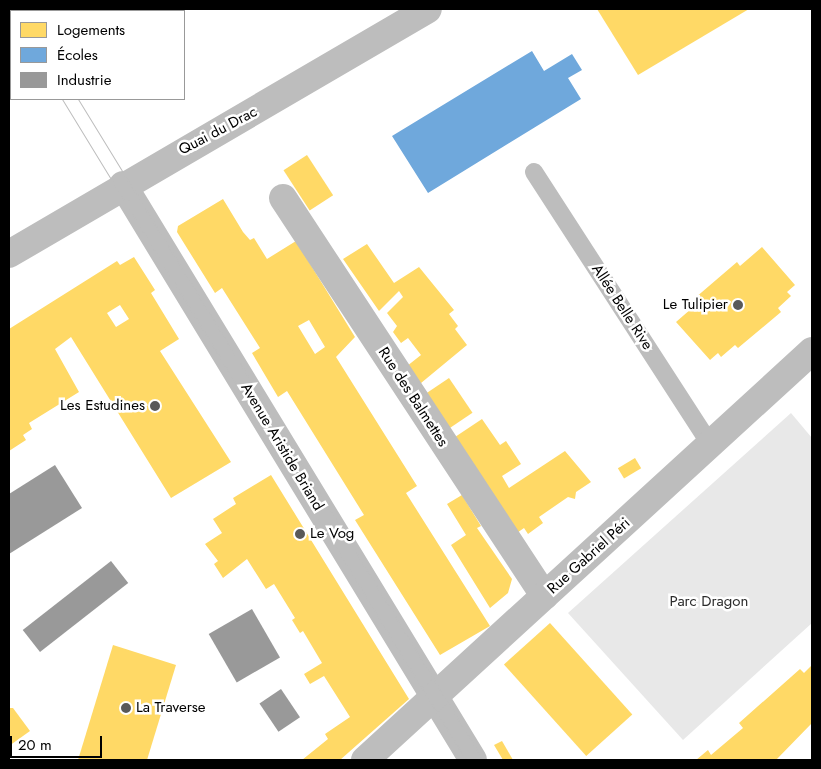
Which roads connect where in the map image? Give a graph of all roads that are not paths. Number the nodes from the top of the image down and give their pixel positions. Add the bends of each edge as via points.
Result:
1 (428, 9) edge
2 (534, 172) dead end
3 (123, 185) junction
4 (283, 198) dead end
5 (9, 254) edge
6 (812, 351) edge
7 (709, 443) junction
8 (544, 596) junction
9 (434, 698) junction
10 (365, 760) edge
11 (473, 760) edge

1 - 3 street, Quai du Drac via 274,101
2 - 7 lane, Allée Belle Rive
3 - 5 street, Quai du Drac
3 - 9 street, Avenue Aristide Briand
4 - 8 street, Rue des Balmettes
6 - 7 street, Rue Gabriel Péri
7 - 8 street, Rue Gabriel Péri
8 - 9 street, Rue Gabriel Péri
9 - 10 street, Rue Gabriel Péri
9 - 11 street, Avenue Aristide Briand

